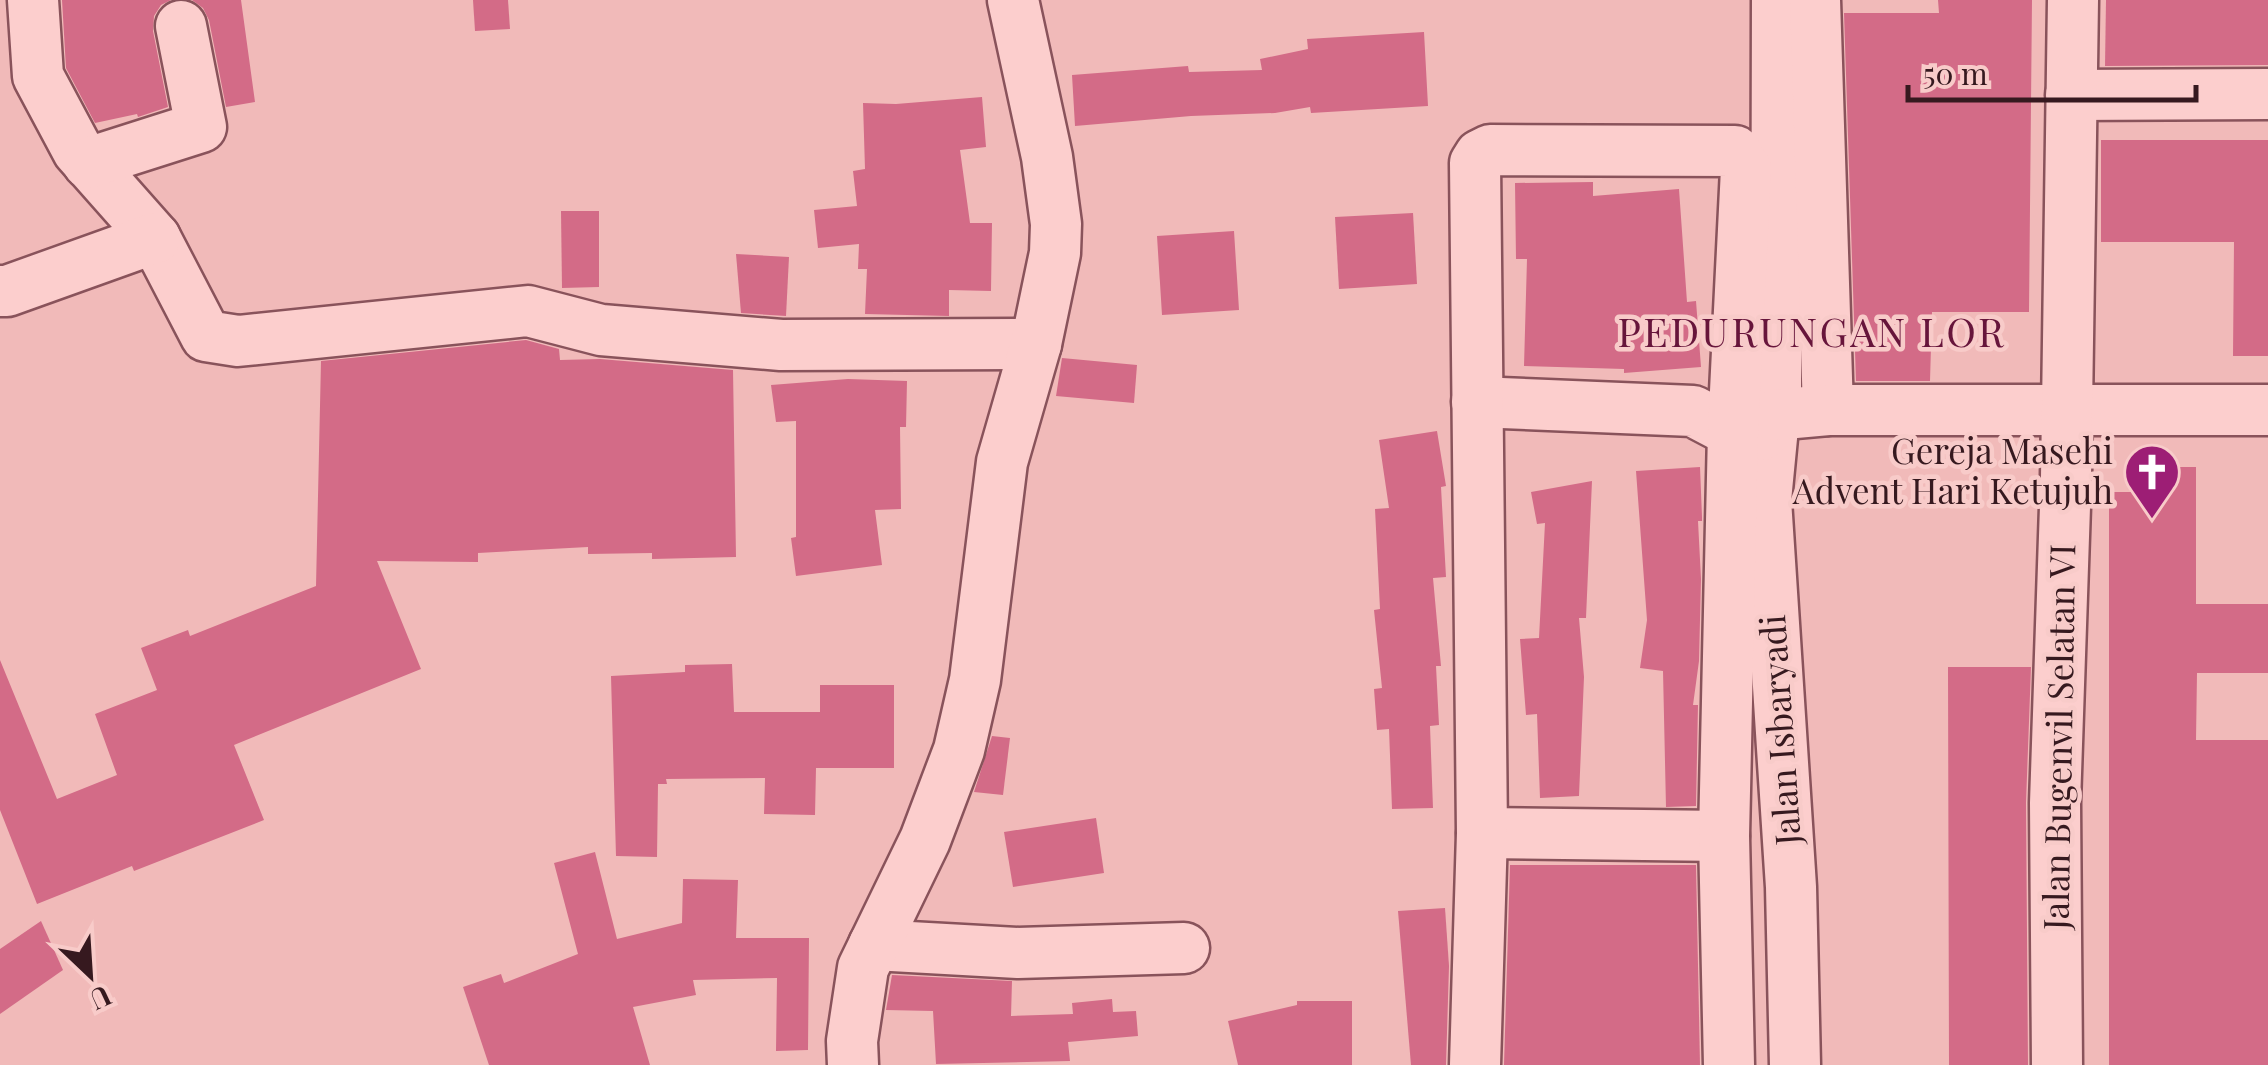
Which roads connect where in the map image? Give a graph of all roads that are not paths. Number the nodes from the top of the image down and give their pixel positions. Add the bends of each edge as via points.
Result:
1 (33, 0) edge
2 (1013, 0) edge
3 (1777, 0) edge
4 (1815, 0) edge
5 (2073, 0) edge
6 (181, 26) dead end
7 (2268, 94) edge
8 (2071, 95) junction
9 (88, 163) junction
10 (155, 238) junction
11 (0, 291) edge
12 (1036, 344) junction
13 (1477, 402) junction
14 (1828, 410) junction
15 (2066, 410) junction
16 (2268, 410) edge
17 (1747, 414) junction
18 (1482, 834) junction
19 (1724, 836) junction
20 (874, 944) junction
21 (1184, 948) dead end
22 (853, 1065) edge
23 (1475, 1065) edge
24 (1729, 1065) edge
25 (1795, 1065) edge
26 (2057, 1065) edge

1 - 9 street via 38,76
2 - 12 street via 1056,224
3 - 17 street
4 - 14 street
5 - 8 street, Jalan Bugenvil Selatan VI
6 - 9 street via 201,128
7 - 8 street
8 - 15 street, Jalan Bugenvil Selatan VI
9 - 10 street
10 - 11 street
10 - 12 street via 206,336 238,342 528,311 601,330 781,345
12 - 20 street via 1002,462 975,680 959,750
13 - 17 street
13 - 17 street via 1480,155 1738,152 1746,169
13 - 18 street
14 - 15 street
14 - 17 street
15 - 16 street
15 - 26 street, Jalan Bugenvil Selatan VI via 2055,803
17 - 19 street
17 - 25 street, Jalan Isbaryadi via 1766,500 1791,887
18 - 19 street
18 - 23 street
19 - 24 street
20 - 21 street via 1018,954
20 - 22 street via 855,1012

